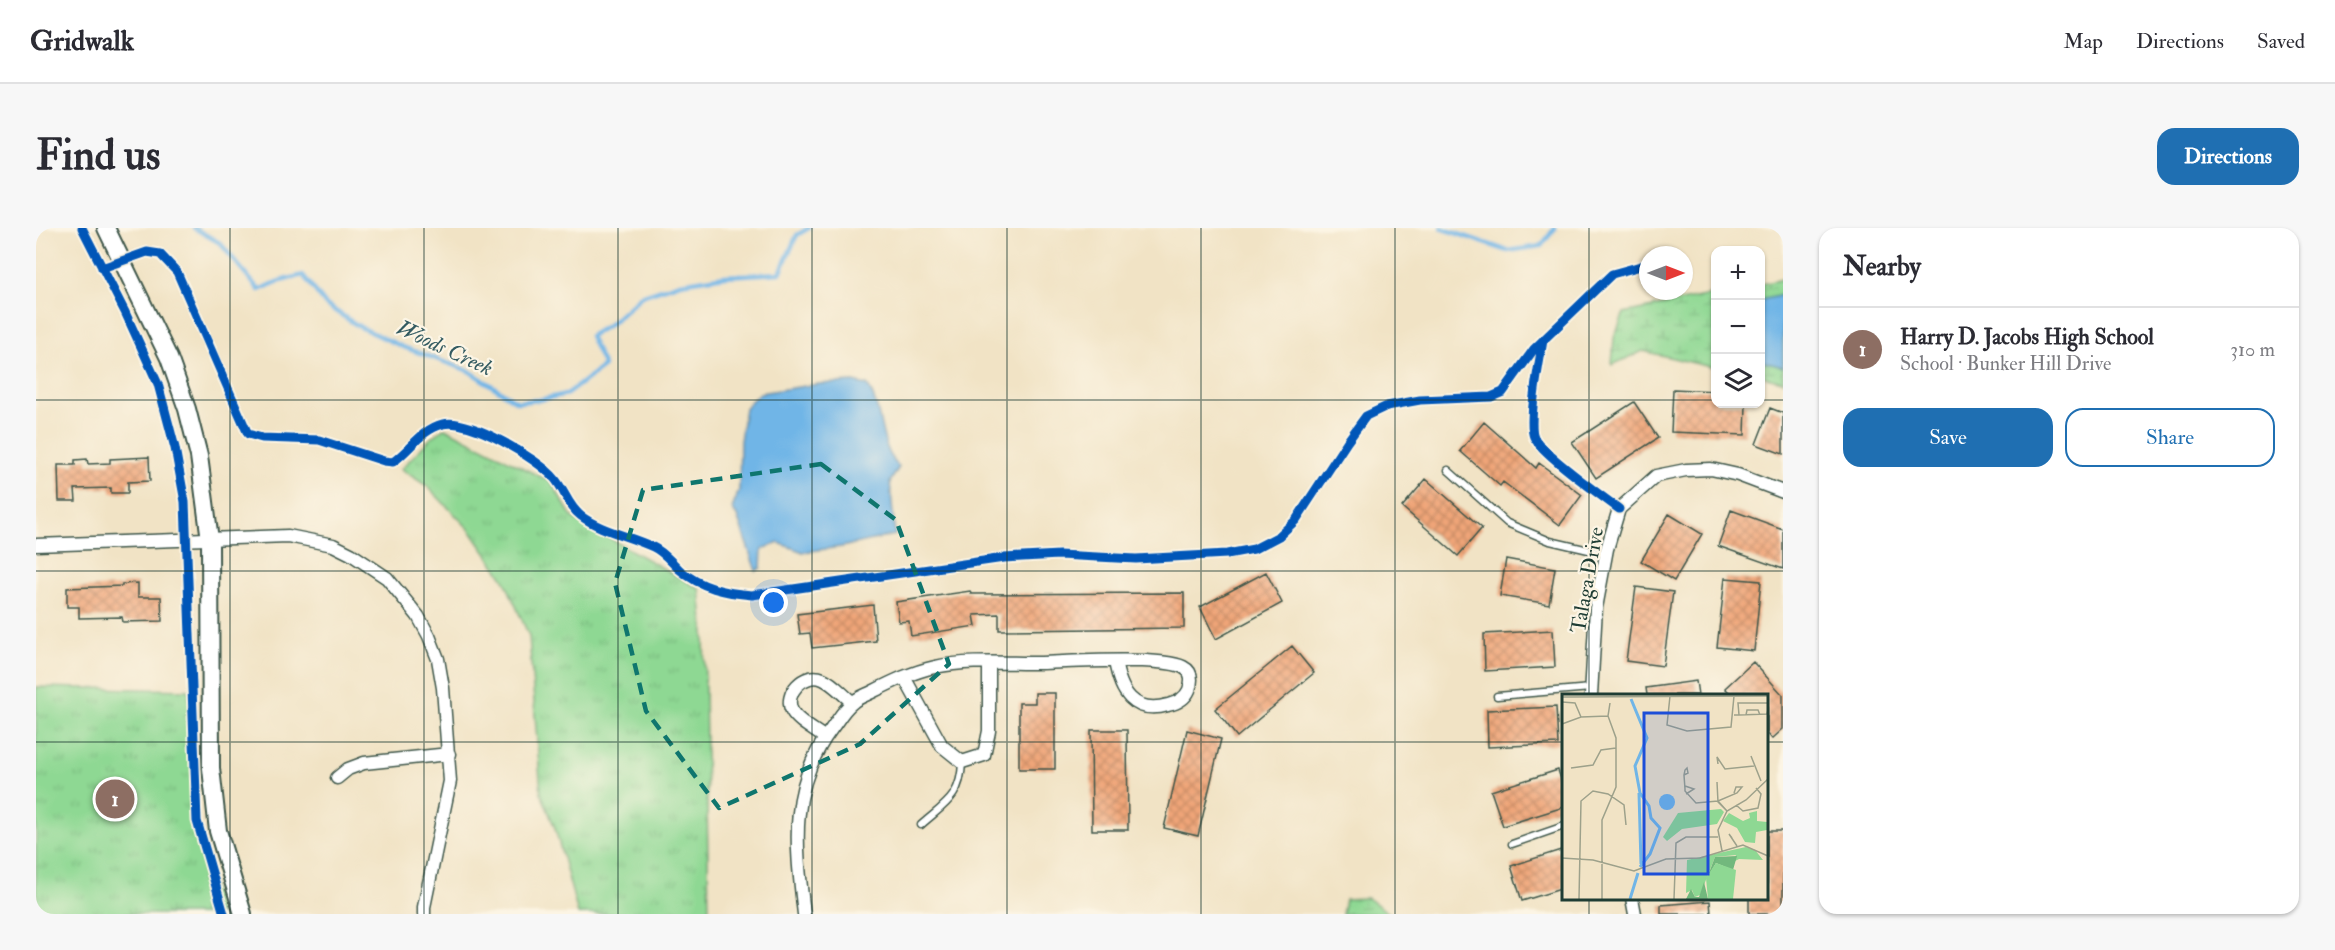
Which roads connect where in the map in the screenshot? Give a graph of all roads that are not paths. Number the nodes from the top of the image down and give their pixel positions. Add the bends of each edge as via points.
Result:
1 (106, 228) edge
2 (1448, 470) dead end
3 (1783, 492) edge
4 (210, 540) junction
5 (36, 545) edge
6 (1606, 554) junction
7 (1115, 661) junction
8 (989, 664) junction
9 (904, 677) junction
10 (1591, 691) edge
11 (1497, 696) dead end
12 (852, 702) junction
13 (825, 738) junction
14 (449, 754) junction
15 (962, 762) junction
16 (337, 778) dead end
17 (921, 825) dead end
18 (1562, 827) edge
19 (1512, 844) dead end
20 (1632, 899) edge
21 (243, 914) edge
22 (424, 914) edge
23 (804, 914) edge
24 (1635, 914) edge

1 - 4 street via 169,358 187,408 199,456
2 - 6 lane via 1507,523 1550,542
3 - 6 street, Talaga Drive via 1711,469 1656,476 1619,509
4 - 5 street
4 - 14 street via 288,536 316,541 351,554 387,578 418,616 438,659
4 - 21 street via 211,768 218,831
6 - 10 street, Talaga Drive via 1596,608
7 - 7 street via 1176,664 1188,670 1189,689 1183,699 1171,705 1151,708 1137,704 1122,687
7 - 8 street
8 - 9 street via 935,667
8 - 15 street via 989,731 984,756
9 - 12 street
9 - 15 street via 942,746
10 - 11 lane
12 - 13 street
12 - 13 street via 823,679 802,680 795,687 791,709
13 - 23 street via 803,783 796,821
14 - 16 street via 364,763
14 - 22 street via 447,804
15 - 17 lane via 962,778 954,795
18 - 19 lane
20 - 24 street

